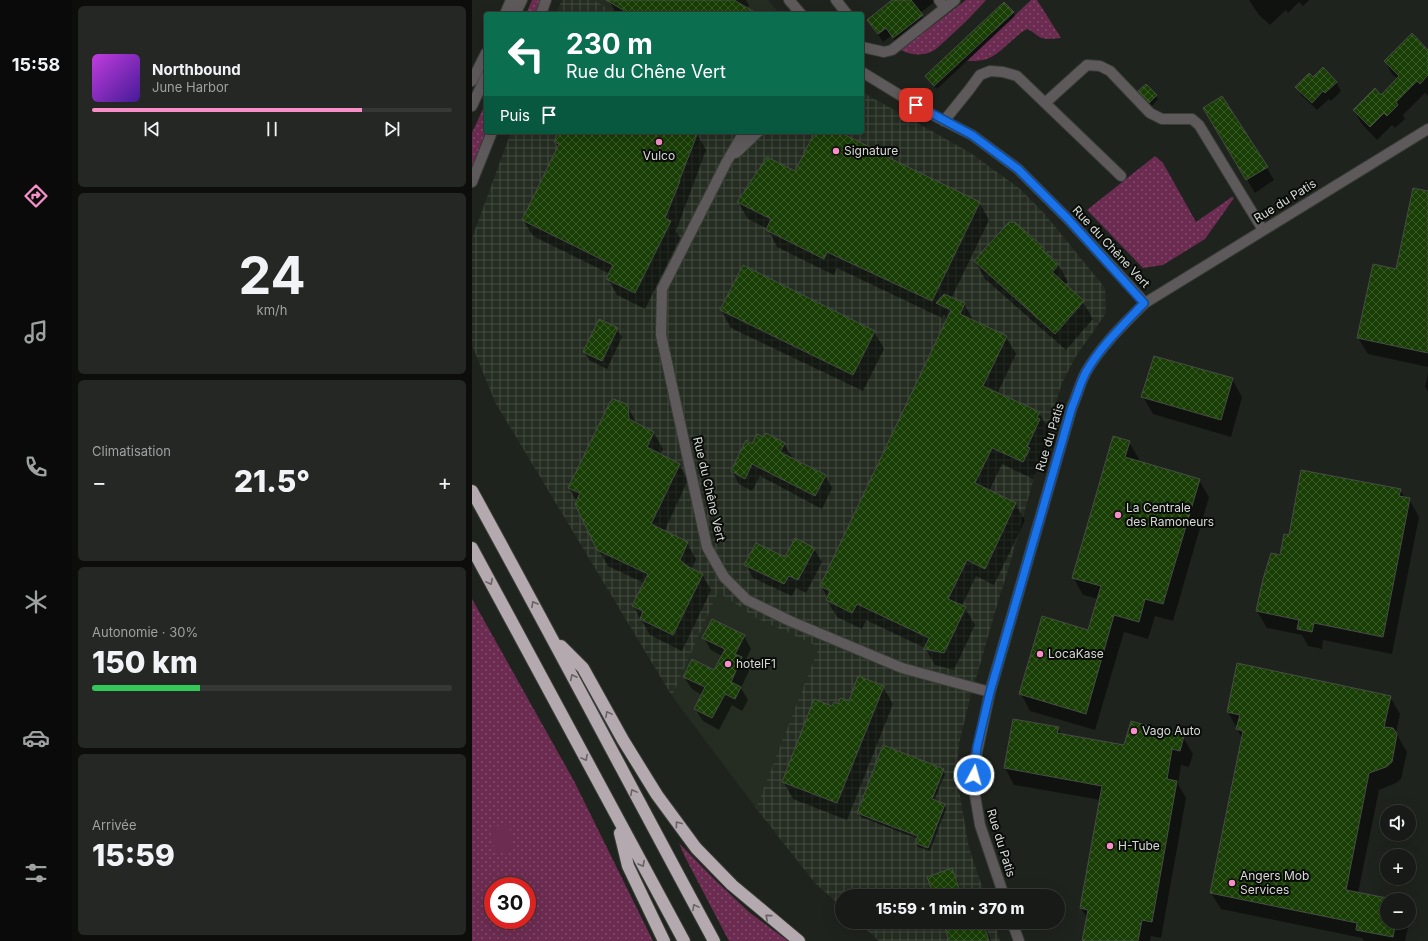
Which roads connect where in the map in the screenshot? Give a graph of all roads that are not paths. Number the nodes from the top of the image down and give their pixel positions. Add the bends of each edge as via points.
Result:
1 (512, 0) edge
2 (522, 0) edge
3 (546, 0) edge
4 (789, 0) edge
5 (836, 0) edge
6 (956, 0) edge
7 (942, 4) edge
8 (506, 12) edge
9 (516, 12) edge
10 (542, 12) edge
11 (798, 12) edge
12 (845, 12) edge
13 (864, 47) edge
14 (484, 57) edge
15 (864, 73) edge
16 (473, 79) edge
17 (484, 80) edge
18 (1045, 103) junction
19 (472, 106) edge
20 (944, 121) junction
21 (1428, 129) edge
22 (491, 134) edge
23 (743, 134) edge
24 (756, 134) edge
25 (726, 163) junction
26 (1122, 176) dead end
27 (472, 182) edge
28 (1263, 230) junction
29 (1144, 303) junction
30 (472, 491) edge
31 (472, 548) edge
32 (553, 638) junction
33 (990, 692) junction
34 (617, 818) junction
35 (1002, 889) edge
36 (1015, 929) edge
37 (664, 941) edge
38 (684, 941) edge
39 (714, 941) edge
40 (799, 941) edge
41 (1019, 941) edge

1 - 8 street
2 - 9 street
3 - 10 street
4 - 11 street
5 - 12 street
6 - 7 street
7 - 13 street via 892,50 884,52
14 - 16 street
15 - 20 street, Rue du Chêne Vert
17 - 19 street
18 - 20 street via 1017,76 990,71 980,75
18 - 26 street
18 - 28 street via 1087,65 1100,66 1110,71 1150,113 1162,119 1192,119 1199,125
20 - 29 street, Rue du Chêne Vert via 972,135 1018,169 1068,219
21 - 28 street, Rue du Patis
22 - 27 street
23 - 25 street, Rue du Chêne Vert
24 - 25 street
25 - 33 street, Rue du Chêne Vert via 662,289 661,336 707,547 724,577 747,600 902,668
28 - 29 street, Rue du Patis
29 - 33 street, Rue du Patis via 1101,350 1083,380 1070,414
32 -> 30 highway
31 -> 34 highway
39 -> 32 highway
40 -> 32 highway via 732,885 696,848 657,796 622,740 583,668
33 - 35 street, Rue du Patis via 976,754 974,789 980,825
34 - 37 highway via 628,866
34 -> 38 highway
36 - 41 street

